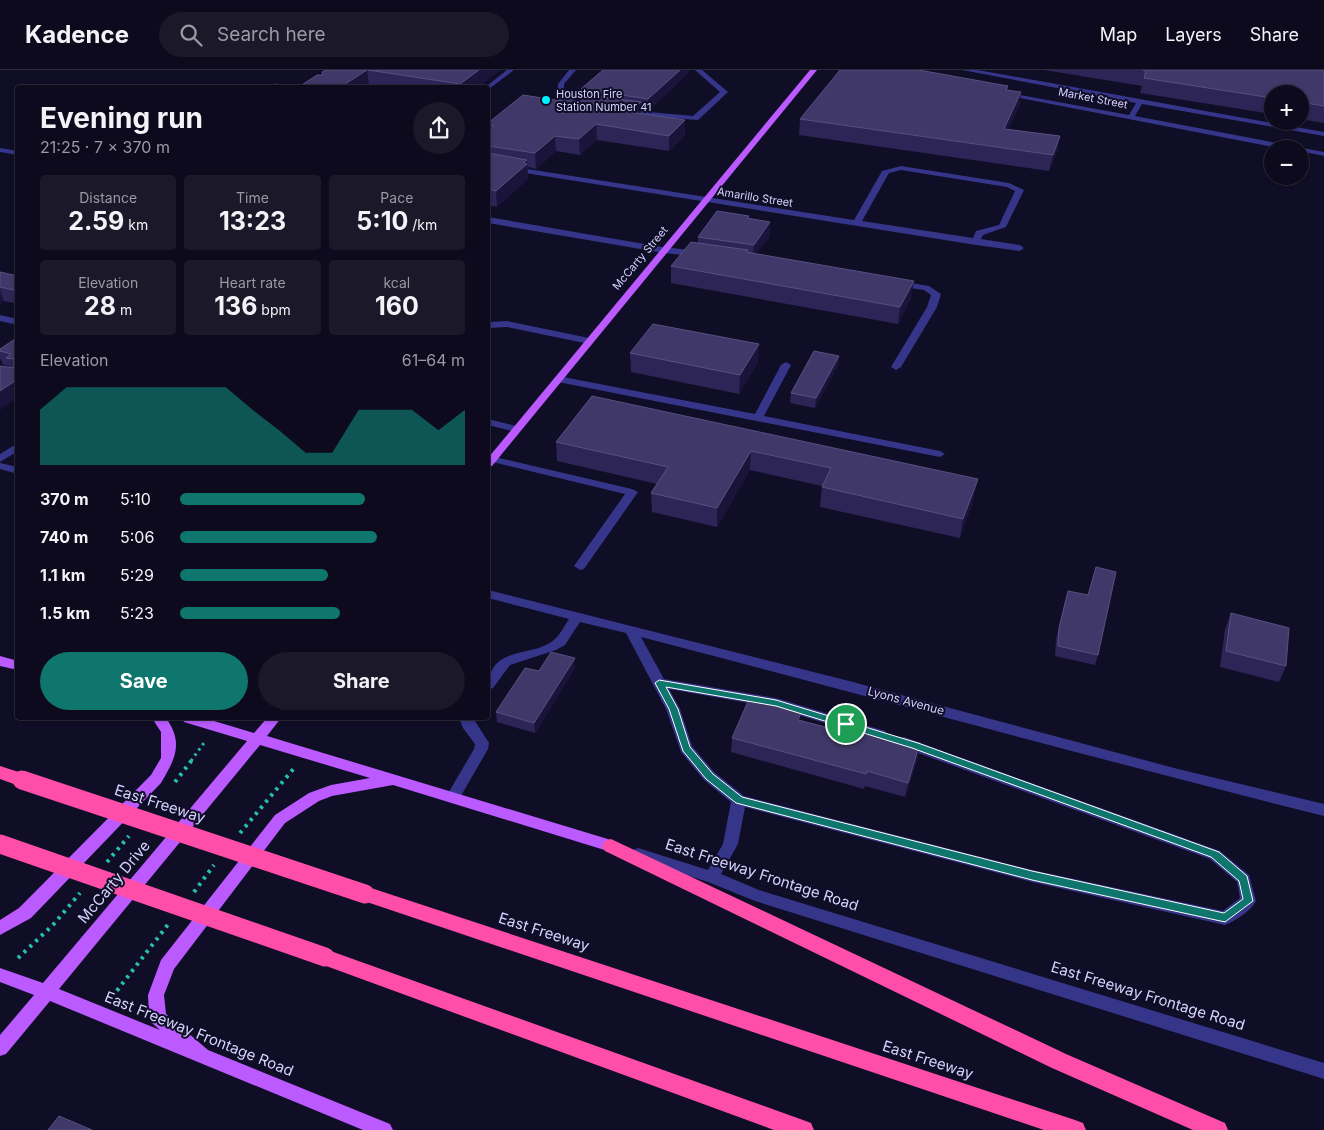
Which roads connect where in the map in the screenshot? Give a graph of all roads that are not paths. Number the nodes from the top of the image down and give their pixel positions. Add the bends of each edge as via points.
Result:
1 (511, 70) edge
2 (573, 70) edge
3 (698, 70) edge
4 (814, 70) edge
5 (965, 70) edge
6 (490, 86) edge
7 (994, 91) edge
8 (1140, 102) junction
9 (588, 106) edge
10 (633, 113) edge
11 (1131, 117) junction
12 (1324, 134) edge
13 (1264, 142) edge
14 (0, 150) edge
15 (1309, 151) edge
16 (15, 152) edge
17 (1324, 154) edge
18 (490, 165) edge
19 (706, 200) junction
20 (490, 220) edge
21 (856, 223) junction
22 (976, 242) junction
23 (1020, 248) dead end
24 (665, 250) junction
25 (714, 256) edge
26 (887, 282) edge
27 (0, 318) edge
28 (15, 321) edge
29 (490, 325) edge
30 (589, 341) junction
31 (786, 365) dead end
32 (896, 367) dead end
33 (558, 379) junction
34 (758, 418) junction
35 (490, 422) edge
36 (516, 429) junction
37 (15, 448) edge
38 (940, 454) dead end
39 (0, 459) edge
40 (490, 460) edge
41 (490, 461) edge
42 (0, 466) edge
43 (15, 469) edge
44 (580, 566) dead end
45 (490, 595) edge
46 (577, 617) junction
47 (631, 631) junction
48 (0, 661) edge
49 (15, 665) edge
50 (490, 682) edge
51 (659, 683) junction
52 (160, 720) edge
53 (194, 720) edge
54 (272, 720) edge
55 (467, 720) edge
56 (255, 739) junction
57 (0, 772) edge
58 (394, 780) junction
59 (453, 797) junction
60 (739, 800) junction
61 (1324, 810) edge
62 (0, 844) edge
63 (611, 846) junction
64 (712, 877) junction
65 (0, 928) edge
66 (0, 975) edge
67 (47, 992) junction
68 (0, 1048) edge
69 (205, 1058) junction
70 (1324, 1071) edge
71 (384, 1130) edge
72 (803, 1130) edge
73 (1075, 1130) edge
74 (1217, 1130) edge

1 - 6 street
2 - 9 street via 559,85 561,102
3 - 10 street via 724,92 695,118
4 - 19 main road, McCarty Street
5 - 8 street
7 - 11 street, Market Street
8 - 11 street
8 - 12 street
11 - 13 street, Market Street
14 - 16 street
15 - 17 street, Market Street
18 - 19 street, Amarillo Street
19 - 21 street, Amarillo Street
19 - 24 main road, McCarty Street
20 - 24 street
21 - 22 street, Amarillo Street
21 - 22 street via 886,171 901,168 1009,185 1020,190 1002,227 979,232
22 - 23 street, Amarillo Street
24 - 25 street
24 - 30 main road, McCarty Street
26 - 32 street via 926,288 936,294 932,307
27 - 28 street
29 - 30 street via 507,324
30 - 33 main road, McCarty Street
31 - 34 street
33 - 34 street
33 - 36 main road, McCarty Street
34 - 38 street
35 - 36 street
36 - 40 main road, McCarty Street
37 - 39 street
41 - 44 street via 632,492
42 - 43 street
45 - 46 street, Lyons Avenue
46 - 47 street, Lyons Avenue
46 - 50 street via 560,642 505,662
47 - 51 street
47 - 61 street, Lyons Avenue
48 - 49 main road
51 - 60 street via 673,709 686,748 709,776
51 - 60 street via 776,703 915,745 1215,855 1244,879 1248,901 1225,918 1032,876
52 - 65 main road via 168,731 168,758 156,779 25,913
53 - 56 main road, East Freeway Frontage Road
54 - 56 main road
55 - 59 street via 482,743 481,749
56 - 58 main road, East Freeway Frontage Road
56 - 67 main road, McCarty Drive
57 - 73 highway, East Freeway, bridge
58 - 59 main road, East Freeway Frontage Road
58 - 69 main road via 331,791 314,797 280,819 167,965 156,995 158,1018
59 - 63 main road, East Freeway Frontage Road
60 - 64 street via 730,844
62 - 72 highway, bridge via 325,956
63 - 64 street, East Freeway Frontage Road
63 - 74 highway via 1059,1061
64 - 70 street, East Freeway Frontage Road via 755,895
66 - 67 main road, East Freeway Frontage Road
67 - 68 main road, McCarty Drive
67 - 69 main road, East Freeway Frontage Road
69 - 71 main road, East Freeway Frontage Road

